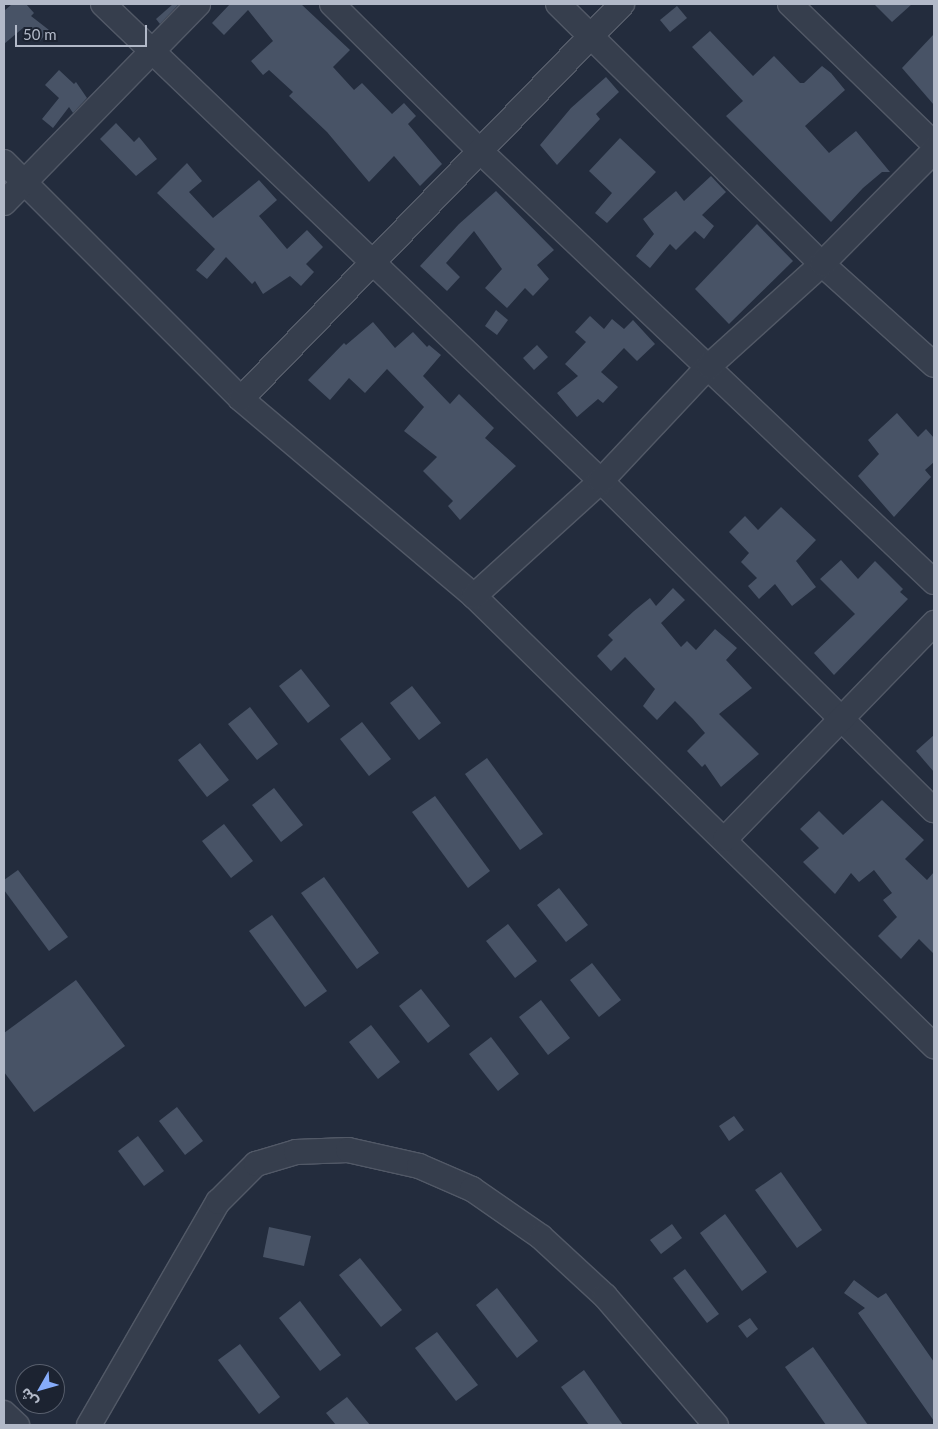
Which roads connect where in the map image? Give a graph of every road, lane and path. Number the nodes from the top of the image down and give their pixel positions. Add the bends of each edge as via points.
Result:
1 (103, 4) edge
2 (198, 4) edge
3 (332, 4) edge
4 (558, 4) edge
5 (622, 4) edge
6 (790, 4) edge
7 (591, 36) junction
8 (153, 51) junction
9 (934, 144) edge
10 (480, 151) junction
11 (934, 151) edge
12 (4, 162) edge
13 (24, 182) junction
14 (4, 203) edge
15 (374, 262) junction
16 (822, 264) junction
17 (934, 365) edge
18 (709, 366) junction
19 (241, 399) junction
20 (601, 480) junction
21 (934, 582) edge
22 (474, 596) junction
23 (934, 623) edge
24 (841, 717) junction
25 (934, 810) edge
26 (724, 839) junction
27 (934, 1046) edge
28 (4, 1413) edge
29 (17, 1425) edge
30 (89, 1425) edge
31 (716, 1425) edge

1 - 8 street
2 - 8 street
3 - 10 street
4 - 7 street
5 - 7 street
6 - 9 street
7 - 10 street
7 - 16 street
8 - 13 street
8 - 15 street
10 - 15 street
10 - 18 street
11 - 16 street
12 - 13 street
13 - 14 street
13 - 19 street
15 - 19 street
15 - 20 street
16 - 17 street
16 - 18 street
18 - 20 street
18 - 21 street
19 - 22 street
20 - 22 street
20 - 24 street
22 - 26 street
23 - 24 street
24 - 25 street
24 - 26 street
26 - 27 street
28 - 29 street
30 - 31 street via 218,1202 256,1164 296,1152 348,1150 419,1166 472,1189 541,1237 605,1296

